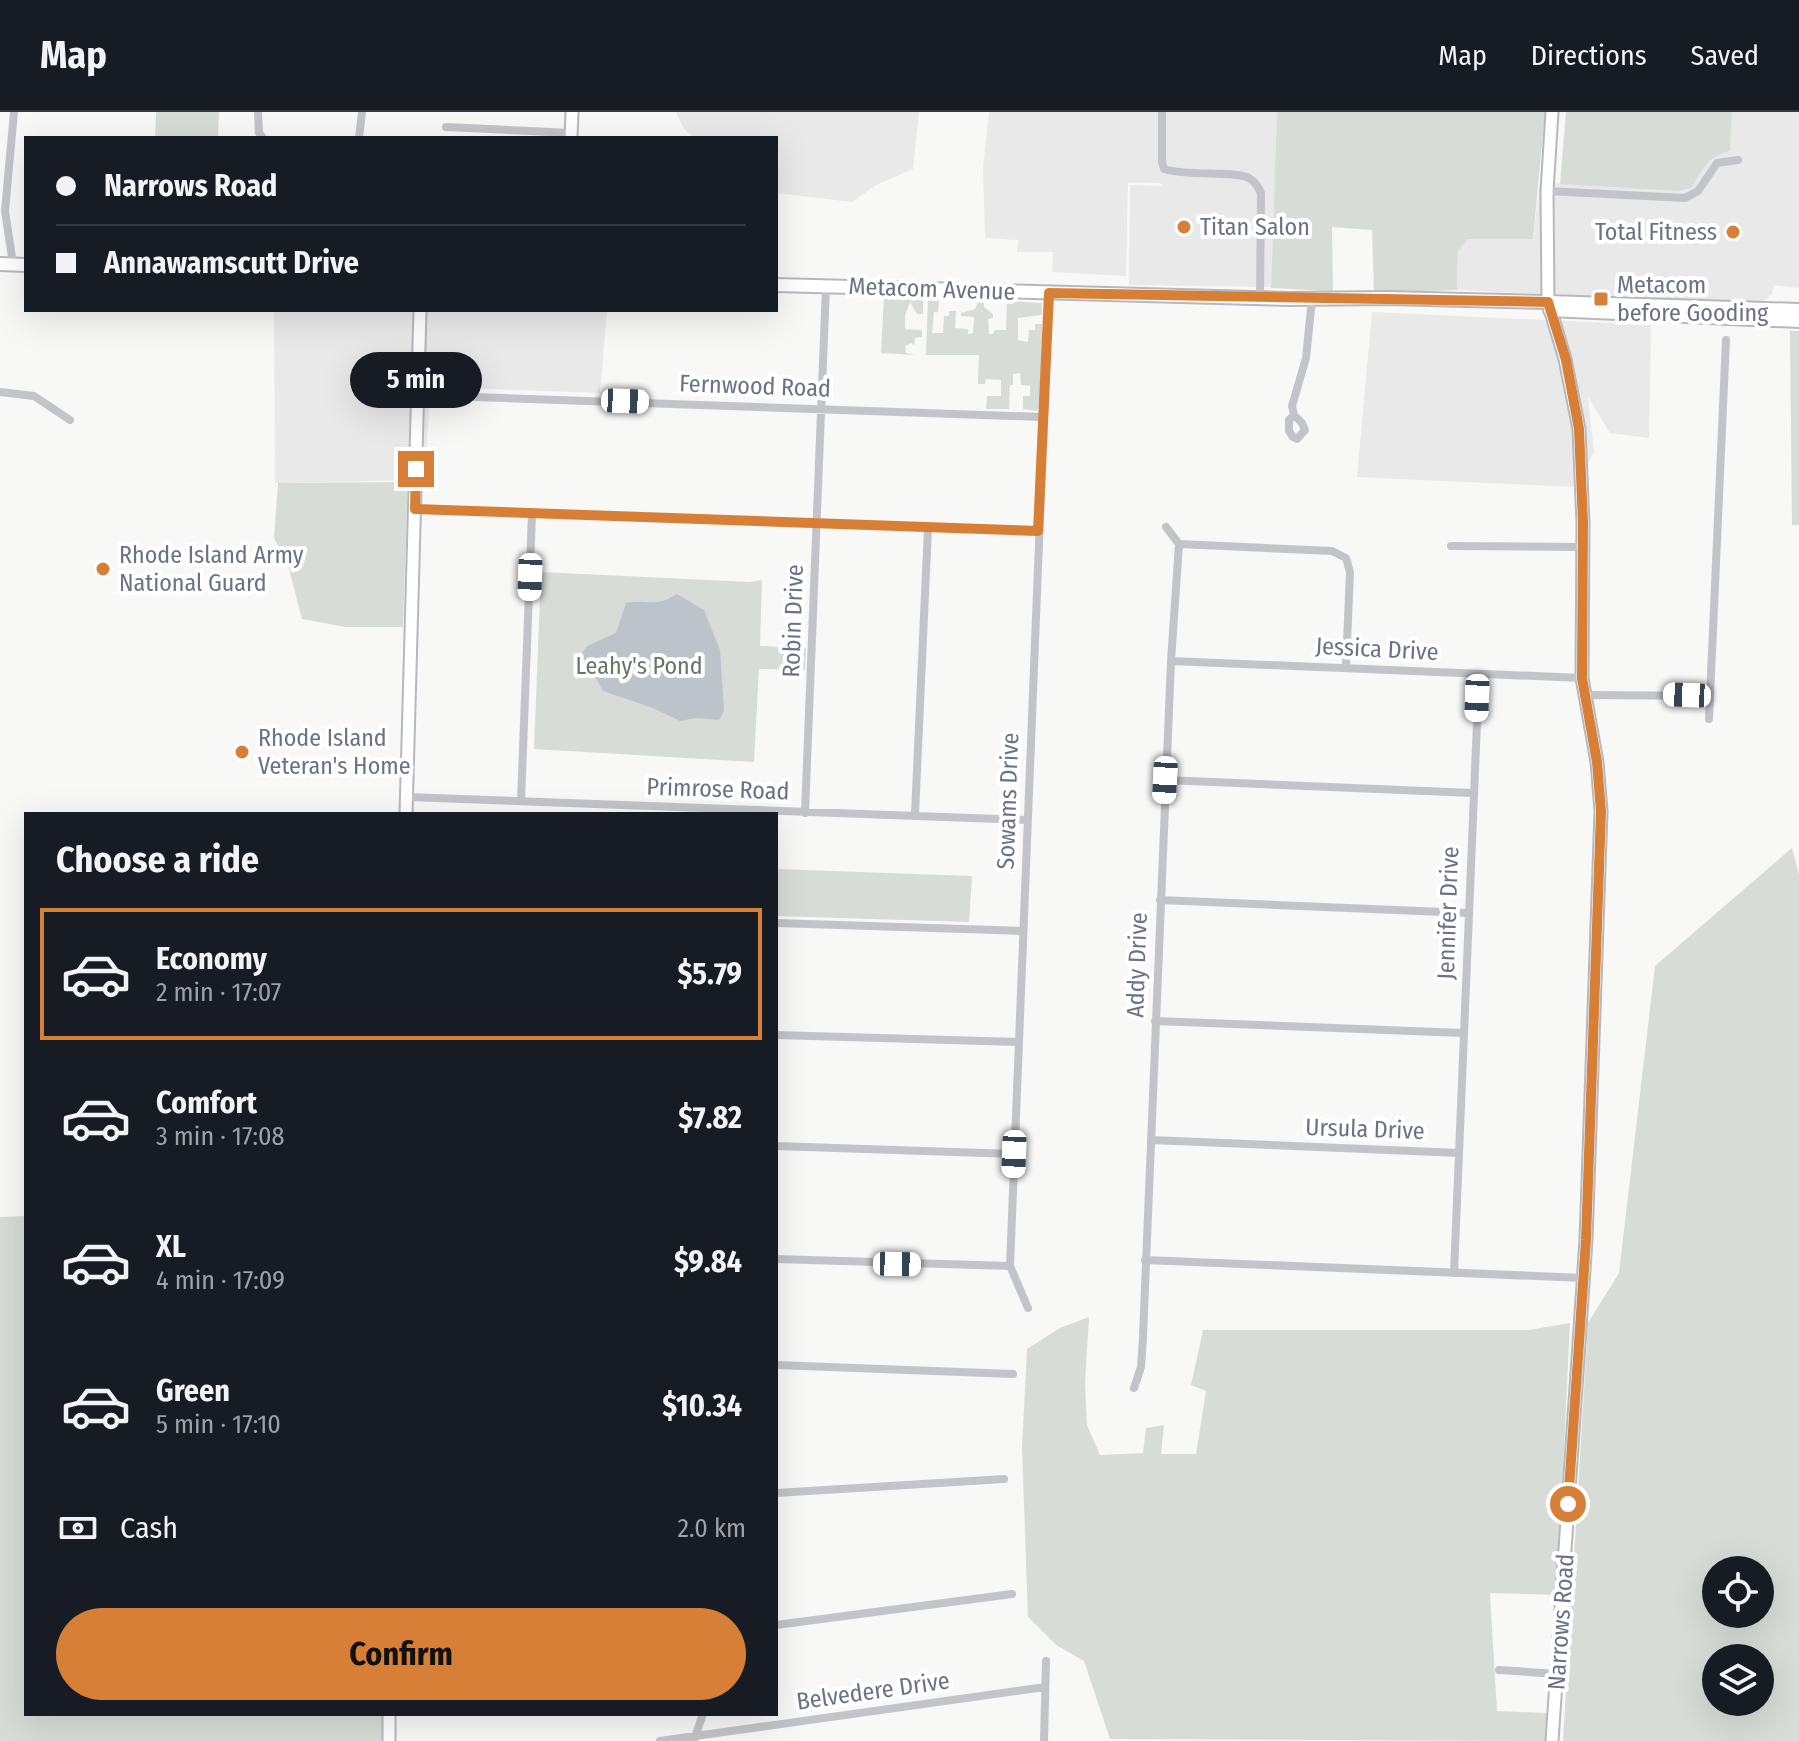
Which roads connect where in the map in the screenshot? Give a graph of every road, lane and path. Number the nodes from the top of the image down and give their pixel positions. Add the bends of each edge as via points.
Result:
1 (14, 112) edge
2 (258, 112) edge
3 (362, 112) edge
4 (572, 112) edge
5 (1162, 112) edge
6 (1552, 112) edge
7 (446, 127) dead end
8 (261, 136) edge
9 (359, 136) edge
10 (571, 136) edge
11 (1738, 160) dead end
12 (1547, 191) junction
13 (13, 264) edge
14 (778, 285) edge
15 (826, 287) junction
16 (1049, 293) junction
17 (1260, 298) junction
18 (1312, 299) junction
19 (1549, 306) junction
20 (1799, 310) edge
21 (420, 312) edge
22 (1799, 321) edge
23 (1726, 340) dead end
24 (0, 392) edge
25 (418, 395) junction
26 (823, 408) junction
27 (1294, 415) dead end
28 (1042, 417) junction
29 (70, 420) dead end
30 (415, 509) junction
31 (532, 514) junction
32 (817, 524) junction
33 (1166, 527) dead end
34 (928, 528) junction
35 (1038, 531) junction
36 (1179, 544) junction
37 (1451, 546) dead end
38 (1582, 547) junction
39 (1171, 661) junction
40 (1346, 667) junction
41 (1479, 675) junction
42 (1582, 678) junction
43 (1585, 695) junction
44 (1709, 696) junction
45 (1709, 719) dead end
46 (1165, 780) junction
47 (1473, 793) junction
48 (407, 797) junction
49 (521, 801) junction
50 (406, 812) edge
51 (719, 812) edge
52 (778, 813) edge
53 (805, 813) junction
54 (915, 814) junction
55 (1027, 820) junction
56 (1160, 900) junction
57 (1467, 913) junction
58 (778, 923) edge
59 (1023, 931) junction
60 (1155, 1021) junction
61 (1463, 1033) junction
62 (778, 1035) edge
63 (1018, 1042) junction
64 (1151, 1140) junction
65 (778, 1146) edge
66 (1459, 1153) junction
67 (1014, 1154) junction
68 (778, 1259) edge
69 (1145, 1260) junction
70 (1010, 1266) junction
71 (1454, 1273) junction
72 (1584, 1278) junction
73 (1028, 1308) dead end
74 (778, 1365) edge
75 (1013, 1374) dead end
76 (1134, 1388) dead end
77 (1004, 1479) dead end
78 (778, 1493) edge
79 (1012, 1594) dead end
80 (778, 1625) edge
81 (1046, 1661) dead end
82 (1499, 1670) dead end
83 (1557, 1674) junction
84 (1045, 1687) junction
85 (389, 1716) edge
86 (702, 1716) edge
87 (694, 1739) edge
88 (389, 1741) edge
89 (660, 1741) edge
90 (1044, 1741) edge
91 (1552, 1741) edge

1 - 13 street via 5,211
2 - 8 street
3 - 9 street
4 - 10 street
5 - 17 street via 1164,169 1241,176 1251,179 1261,193
6 - 12 street, Narrows Road
7 - 10 street
11 - 12 street via 1717,163 1698,191 1685,198
12 - 19 street, Narrows Road
14 - 15 main road, Metacom Avenue
15 - 16 main road, Metacom Avenue
15 - 26 street, Robin Drive
16 - 17 main road, Metacom Avenue
16 - 28 street, Sowams Drive
17 - 18 main road, Metacom Avenue
18 - 19 main road, Metacom Avenue
18 - 27 street
19 - 20 main road, Metacom Avenue
19 - 22 main road, Metacom Avenue
19 - 38 street, Narrows Road via 1576,407
21 - 25 street
23 - 44 street
24 - 29 street via 34,396
25 - 26 street, Fernwood Road
25 - 30 street
26 - 28 street, Fernwood Road
26 - 32 street, Robin Drive
28 - 35 street, Sowams Drive
30 - 31 street
30 - 48 street
31 - 32 street
31 - 49 street
32 - 34 street
32 - 53 street, Robin Drive
33 - 36 street
34 - 35 street
34 - 54 street
35 - 55 street, Sowams Drive
36 - 39 street, Addy Drive
36 - 40 street via 1332,551 1346,558
37 - 38 street
38 - 42 street, Narrows Road
39 - 40 street, Jessica Drive
39 - 46 street, Addy Drive
40 - 41 street, Jessica Drive
41 - 42 street, Jessica Drive
41 - 47 street, Jennifer Drive
42 - 43 street, Narrows Road
43 - 44 street
43 - 72 street, Narrows Road via 1600,778 1601,823
44 - 45 street
46 - 47 street
46 - 56 street, Addy Drive
47 - 57 street, Jennifer Drive
48 - 49 street, Primrose Road
48 - 50 street
49 - 51 street, Primrose Road
52 - 53 street, Primrose Road
53 - 54 street, Primrose Road
54 - 55 street, Primrose Road
55 - 59 street, Sowams Drive
56 - 57 street
56 - 60 street, Addy Drive
57 - 61 street, Jennifer Drive
58 - 59 street
59 - 63 street, Sowams Drive
60 - 61 street
60 - 64 street, Addy Drive
61 - 66 street, Jennifer Drive
62 - 63 street
63 - 67 street, Sowams Drive
64 - 66 street, Ursula Drive
64 - 69 street, Addy Drive
65 - 67 street
66 - 71 street, Ursula Drive
67 - 70 street, Sowams Drive
68 - 70 street
69 - 71 street
69 - 76 street, Addy Drive via 1141,1367
70 - 73 street, Sowams Drive
71 - 72 street
72 - 83 street, Narrows Road
74 - 75 street
77 - 78 street
79 - 80 street
81 - 84 street
82 - 83 street
83 - 91 street, Narrows Road
84 - 87 street, Belvedere Drive
84 - 90 street
85 - 88 street
86 - 87 street
87 - 89 street, Belvedere Drive

